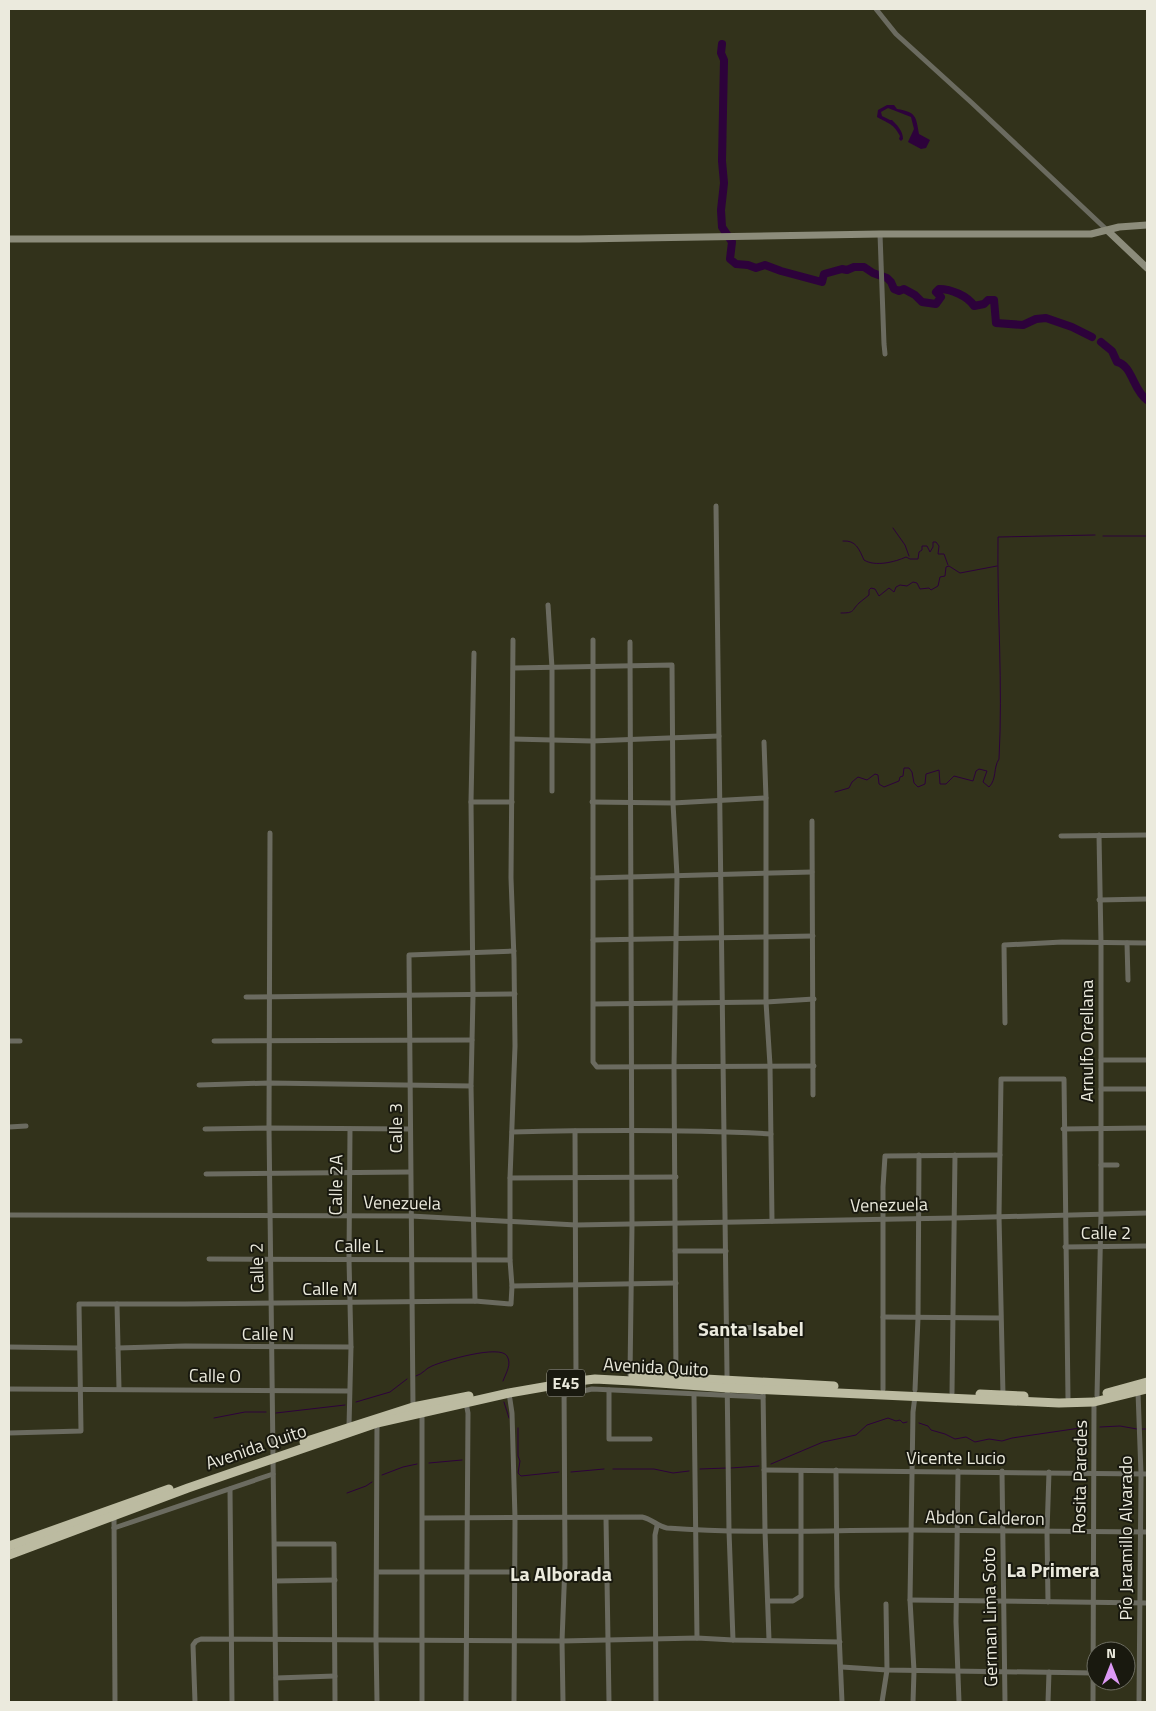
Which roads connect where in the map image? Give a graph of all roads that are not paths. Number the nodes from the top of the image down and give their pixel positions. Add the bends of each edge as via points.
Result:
1 (876, 9) edge
2 (1147, 225) edge
3 (1108, 231) junction
4 (880, 234) junction
5 (9, 239) edge
6 (1147, 268) edge
7 (886, 354) dead end
8 (716, 506) dead end
9 (548, 605) dead end
10 (513, 640) dead end
11 (593, 640) dead end
12 (630, 642) dead end
13 (474, 653) dead end
14 (630, 665) junction
15 (592, 666) junction
16 (514, 668) junction
17 (552, 668) junction
18 (719, 736) junction
19 (672, 737) junction
20 (513, 739) junction
21 (551, 740) junction
22 (592, 740) junction
23 (630, 740) junction
24 (764, 742) dead end
25 (552, 791) dead end
26 (766, 798) junction
27 (719, 801) junction
28 (471, 802) junction
29 (512, 802) junction
30 (592, 802) junction
31 (631, 802) junction
32 (673, 802) junction
33 (812, 821) dead end
34 (270, 833) dead end
35 (1099, 835) junction
36 (1147, 835) edge
37 (1061, 836) dead end
38 (812, 872) junction
39 (766, 873) junction
40 (720, 875) junction
41 (677, 876) junction
42 (631, 877) junction
43 (593, 878) junction
44 (1147, 899) edge
45 (1099, 900) junction
46 (813, 936) junction
47 (766, 938) junction
48 (675, 939) junction
49 (721, 939) junction
50 (593, 940) junction
51 (631, 941) junction
52 (1101, 943) junction
53 (1128, 943) junction
54 (1147, 943) edge
55 (514, 951) junction
56 (473, 953) junction
57 (1128, 980) dead end
58 (515, 994) junction
59 (410, 995) junction
60 (269, 996) junction
61 (473, 996) junction
62 (246, 997) dead end
63 (814, 999) junction
64 (766, 1002) junction
65 (722, 1003) junction
66 (594, 1004) junction
67 (632, 1004) junction
68 (675, 1004) junction
69 (1005, 1023) dead end
70 (410, 1040) junction
71 (472, 1040) junction
72 (9, 1041) edge
73 (20, 1041) dead end
74 (214, 1041) dead end
75 (269, 1041) junction
76 (1101, 1060) junction
77 (1147, 1060) edge
78 (770, 1065) junction
79 (724, 1066) junction
80 (814, 1066) junction
81 (674, 1067) junction
82 (632, 1068) junction
83 (269, 1083) junction
84 (410, 1084) junction
85 (199, 1085) dead end
86 (472, 1086) junction
87 (1147, 1089) edge
88 (1101, 1090) junction
89 (813, 1095) dead end
90 (26, 1126) dead end
91 (9, 1127) edge
92 (269, 1128) junction
93 (350, 1128) junction
94 (1147, 1128) edge
95 (205, 1129) dead end
96 (410, 1129) junction
97 (1063, 1129) junction
98 (1102, 1129) junction
99 (631, 1130) junction
100 (575, 1131) junction
101 (676, 1131) junction
102 (724, 1131) junction
103 (512, 1132) junction
104 (771, 1134) junction
105 (919, 1155) junction
106 (955, 1155) junction
107 (1000, 1155) junction
108 (1101, 1165) junction
109 (1116, 1165) dead end
110 (350, 1172) junction
111 (410, 1172) junction
112 (270, 1173) junction
113 (206, 1174) dead end
114 (576, 1177) junction
115 (676, 1177) junction
116 (510, 1178) junction
117 (632, 1178) junction
118 (1147, 1213) edge
119 (1101, 1214) junction
120 (9, 1215) edge
121 (271, 1216) junction
122 (349, 1216) junction
123 (411, 1216) junction
124 (999, 1216) junction
125 (1064, 1216) junction
126 (473, 1218) junction
127 (884, 1218) junction
128 (918, 1218) junction
129 (954, 1218) junction
130 (772, 1221) junction
131 (511, 1222) junction
132 (726, 1222) junction
133 (675, 1223) junction
134 (576, 1225) junction
135 (632, 1225) junction
136 (1100, 1246) junction
137 (1147, 1246) edge
138 (1065, 1247) junction
139 (675, 1251) junction
140 (726, 1251) junction
141 (209, 1259) dead end
142 (270, 1259) junction
143 (349, 1259) junction
144 (412, 1259) junction
145 (473, 1260) junction
146 (510, 1260) junction
147 (630, 1283) junction
148 (676, 1283) junction
149 (575, 1285) junction
150 (512, 1286) junction
151 (475, 1301) junction
152 (412, 1302) junction
153 (271, 1303) junction
154 (350, 1303) junction
155 (117, 1304) junction
156 (883, 1317) junction
157 (918, 1318) junction
158 (1000, 1318) junction
159 (954, 1319) junction
160 (781, 1327) dead end
161 (727, 1328) junction
162 (9, 1347) edge
163 (351, 1347) junction
164 (79, 1348) junction
165 (118, 1348) junction
166 (271, 1348) junction
167 (630, 1375) junction
168 (576, 1376) junction
169 (676, 1376) junction
170 (1147, 1382) edge
171 (564, 1383) junction
172 (728, 1388) junction
173 (883, 1388) junction
174 (9, 1389) edge
175 (80, 1389) junction
176 (118, 1389) junction
177 (609, 1390) junction
178 (271, 1391) junction
179 (349, 1391) junction
180 (1143, 1391) edge
181 (509, 1393) junction
182 (763, 1393) junction
183 (915, 1393) junction
184 (952, 1393) junction
185 (565, 1395) junction
186 (694, 1395) junction
187 (1002, 1395) junction
188 (1068, 1398) junction
189 (1096, 1399) junction
190 (466, 1402) junction
191 (413, 1407) junction
192 (422, 1412) junction
193 (377, 1423) junction
194 (349, 1426) junction
195 (9, 1433) edge
196 (650, 1439) dead end
197 (272, 1456) junction
198 (764, 1470) junction
199 (836, 1470) junction
200 (801, 1471) junction
201 (913, 1471) junction
202 (958, 1471) junction
203 (1002, 1472) junction
204 (1049, 1472) junction
205 (1094, 1472) junction
206 (273, 1474) junction
207 (1141, 1474) junction
208 (1147, 1474) edge
209 (230, 1489) junction
210 (114, 1515) junction
211 (468, 1517) junction
212 (423, 1518) junction
213 (514, 1518) junction
214 (565, 1518) junction
215 (606, 1518) junction
216 (657, 1526) junction
217 (114, 1528) junction
218 (694, 1530) junction
219 (802, 1530) junction
220 (838, 1530) junction
221 (912, 1530) junction
222 (729, 1531) junction
223 (765, 1531) junction
224 (958, 1531) junction
225 (1002, 1532) junction
226 (1047, 1532) junction
227 (1139, 1532) junction
228 (1147, 1532) edge
229 (1093, 1533) junction
230 (275, 1544) junction
231 (9, 1546) edge
232 (9, 1555) edge
233 (376, 1572) junction
234 (421, 1572) junction
235 (468, 1572) junction
236 (514, 1572) junction
237 (335, 1580) junction
238 (275, 1581) junction
239 (957, 1599) junction
240 (910, 1600) junction
241 (768, 1601) junction
242 (1004, 1602) junction
243 (1048, 1602) junction
244 (1093, 1602) junction
245 (1147, 1603) edge
246 (886, 1604) dead end
247 (1140, 1604) junction
248 (276, 1638) junction
249 (696, 1638) junction
250 (232, 1639) junction
251 (334, 1639) junction
252 (376, 1639) junction
253 (467, 1639) junction
254 (655, 1639) junction
255 (422, 1640) junction
256 (514, 1640) junction
257 (607, 1640) junction
258 (733, 1640) junction
259 (769, 1640) junction
260 (562, 1641) junction
261 (1094, 1641) edge
262 (840, 1642) junction
263 (842, 1667) junction
264 (886, 1670) junction
265 (914, 1671) junction
266 (959, 1672) junction
267 (1006, 1672) junction
268 (1048, 1672) junction
269 (1086, 1673) edge
270 (335, 1676) junction
271 (276, 1678) junction
272 (115, 1702) edge
273 (195, 1702) edge
274 (232, 1702) edge
275 (276, 1702) edge
276 (335, 1702) edge
277 (377, 1702) edge
278 (422, 1702) edge
279 (466, 1702) edge
280 (514, 1702) edge
281 (563, 1702) edge
282 (609, 1702) edge
283 (656, 1702) edge
284 (842, 1702) edge
285 (882, 1702) edge
286 (913, 1702) edge
287 (959, 1702) edge
288 (1005, 1702) edge
289 (1048, 1702) edge
290 (1139, 1702) edge

1 - 3 street via 896,34
2 - 3 street
3 - 4 street via 1091,234
3 - 6 street
4 - 5 street via 579,239
4 - 7 street
8 - 18 street
9 - 17 street
10 - 16 street
11 - 15 street
12 - 14 street
13 - 28 street
14 - 15 street
14 - 19 street via 672,665
14 - 23 street
15 - 17 street
15 - 22 street
16 - 17 street
16 - 20 street
17 - 21 street
18 - 19 street
18 - 27 street
19 - 23 street
19 - 32 street
20 - 21 street
20 - 29 street
21 - 22 street
21 - 25 street
22 - 23 street
22 - 30 street
23 - 31 street
24 - 26 street
26 - 27 street
26 - 39 street
27 - 32 street
27 - 40 street
28 - 29 street
28 - 56 street
29 - 55 street
30 - 31 street
30 - 43 street
31 - 32 street
31 - 42 street
32 - 41 street
33 - 38 street
34 - 60 street, Calle 2
35 - 36 street
35 - 37 street
35 - 45 street, Arnulfo Orellana
38 - 39 street
38 - 46 street
39 - 40 street
39 - 47 street
40 - 41 street
40 - 49 street
41 - 42 street
41 - 48 street
42 - 43 street
42 - 51 street
43 - 50 street
44 - 45 street
45 - 52 street, Arnulfo Orellana
46 - 47 street
46 - 63 street
47 - 49 street
47 - 64 street
48 - 49 street
48 - 51 street
48 - 68 street
49 - 65 street
50 - 51 street
50 - 66 street
51 - 67 street
52 - 53 street
52 - 69 street via 1004,945
52 - 76 street, Arnulfo Orellana
53 - 54 street
53 - 57 street
55 - 56 street, Calle 3
55 - 58 street
56 - 59 street, Calle 3 via 409,955
56 - 61 street
58 - 61 street
58 - 103 street
59 - 60 street
59 - 61 street
59 - 70 street, Calle 3
60 - 62 street
60 - 75 street, Calle 2
61 - 71 street
63 - 64 street
63 - 80 street
64 - 65 street
64 - 78 street
65 - 68 street
65 - 79 street
66 - 67 street
66 - 82 street via 594,1066
67 - 68 street
67 - 82 street
68 - 81 street
70 - 71 street
70 - 75 street
70 - 84 street, Calle 3
71 - 86 street
72 - 73 street
74 - 75 street
75 - 83 street, Calle 2
76 - 77 street
76 - 88 street, Arnulfo Orellana
78 - 79 street
78 - 80 street
78 - 104 street
79 - 81 street
79 - 102 street
80 - 89 street
81 - 82 street
81 - 101 street
82 - 99 street
83 - 84 street
83 - 85 street
83 - 92 street, Calle 2
84 - 86 street
84 - 96 street, Calle 3
86 - 126 street
87 - 88 street
88 - 98 street, Arnulfo Orellana
90 - 91 street
92 - 93 street
92 - 95 street
92 - 112 street, Calle 2
93 - 96 street
93 - 110 street, Calle 2A
94 - 98 street
96 - 111 street, Calle 3
97 - 98 street
97 - 107 street via 1064,1079 1001,1079
97 - 125 street
98 - 108 street, Arnulfo Orellana
99 - 100 street
99 - 101 street
99 - 117 street
100 - 103 street
100 - 114 street
101 - 102 street
101 - 115 street
102 - 104 street
102 - 132 street
103 - 116 street
104 - 130 street
105 - 106 street
105 - 127 street via 885,1156
105 - 128 street
106 - 107 street
106 - 129 street
107 - 124 street
108 - 109 street
108 - 119 street, Arnulfo Orellana
110 - 111 street
110 - 112 street
110 - 122 street, Calle 2A
111 - 123 street, Calle 3
112 - 113 street
112 - 121 street, Calle 2
114 - 116 street
114 - 117 street
114 - 134 street
115 - 117 street
115 - 133 street
116 - 131 street
117 - 135 street
118 - 119 street, Venezuela
119 - 125 street, Venezuela
119 - 136 street, Arnulfo Orellana
120 - 121 street, Venezuela
121 - 122 street, Venezuela
121 - 142 street, Calle 2
122 - 123 street, Venezuela
122 - 143 street, Calle 2A
123 - 126 street, Venezuela
123 - 144 street, Calle 3
124 - 125 street, Venezuela
124 - 129 street, Venezuela
124 - 158 street
125 - 138 street
126 - 131 street, Venezuela
126 - 145 street
127 - 128 street, Venezuela
127 - 130 street, Venezuela
127 - 156 street
128 - 129 street, Venezuela
128 - 157 street
129 - 159 street
130 - 132 street, Venezuela
131 - 134 street, Venezuela
131 - 146 street
132 - 133 street, Venezuela
132 - 140 street
133 - 135 street, Venezuela
133 - 139 street
134 - 135 street, Venezuela
134 - 149 street
135 - 147 street
136 - 137 street, Calle 2
136 - 138 street, Calle 2
136 - 189 street, Rosita Paredes
138 - 188 street
139 - 140 street
139 - 148 street
140 - 161 street
141 - 142 street, Calle L
142 - 143 street, Calle L
142 - 153 street, Calle 2
143 - 144 street, Calle L
143 - 154 street, Calle 2A
144 - 145 street, Calle L
144 - 152 street, Calle 3
145 - 146 street, Calle L
145 - 151 street
146 - 150 street
147 - 148 street
147 - 149 street
147 - 167 street
148 - 169 street
149 - 150 street
149 - 168 street
150 - 151 street, Calle M via 511,1304
151 - 152 street, Calle M
152 - 154 street, Calle M
152 - 191 street, Calle 3
153 - 154 street, Calle M
153 - 155 street, Calle M
153 - 166 street, Calle 2
154 - 163 street, Calle 2A
155 - 164 street, Calle M via 79,1304
155 - 165 street
156 - 157 street
156 - 173 street
157 - 159 street
157 - 183 street
158 - 159 street
158 - 187 street
159 - 184 street
160 - 161 street
161 - 172 street
162 - 164 street
163 - 166 street, Calle N
163 - 179 street, Calle 2A
164 - 175 street
165 - 166 street, Calle N
165 - 176 street
166 - 178 street, Calle 2
167 - 168 highway, Avenida Quito / E45
167 - 169 highway, Avenida Quito / E45
168 - 191 highway, Avenida Quito / E45
169 - 172 highway, Avenida Quito / E45
170 - 189 highway, Avenida Quito / E45
171 - 172 highway, Avenida Quito / E45 via 595,1379
171 - 181 highway, Avenida Quito / E45
171 - 185 street
172 - 173 highway, Avenida Quito / E45
172 - 182 highway, Avenida Quito / E45
172 - 186 street
172 - 222 street
173 - 183 highway, Avenida Quito / E45
174 - 175 street, Calle O
175 - 176 street, Calle O
175 - 195 street via 81,1432
176 - 178 street, Calle O
177 - 185 street via 592,1389
177 - 186 street
177 - 196 street via 609,1440
178 - 179 street, Calle O
178 - 197 street, Calle 2
179 - 194 street, Calle 2A
180 - 189 highway, Avenida Quito / E45
180 - 207 street, Pío Jaramillo Alvarado
181 - 190 highway, Avenida Quito / E45
181 - 213 street via 513,1427
182 - 183 highway, Avenida Quito / E45
182 - 198 street
183 - 184 highway, Avenida Quito / E45
183 - 189 highway, Avenida Quito / E45 via 1059,1404
183 - 201 street
184 - 187 highway, Avenida Quito / E45
185 - 214 street
186 - 218 street
187 - 188 highway, Avenida Quito / E45
188 - 189 highway, Avenida Quito / E45
189 - 205 street, Rosita Paredes
190 - 192 highway, Avenida Quito / E45
190 - 211 street
191 - 194 highway, Avenida Quito / E45
192 - 193 highway, Avenida Quito / E45
192 - 212 street
193 - 197 highway, Avenida Quito / E45
193 - 233 street
194 - 197 highway, Avenida Quito / E45
197 - 206 street, Calle 2
197 - 210 highway, Avenida Quito / E45
197 - 231 highway, Avenida Quito / E45
198 - 200 street, Vicente Lucio
198 - 223 street
199 - 200 street, Vicente Lucio
199 - 201 street, Vicente Lucio
199 - 220 street
200 - 219 street
201 - 202 street, Vicente Lucio
201 - 221 street
202 - 203 street, Vicente Lucio
202 - 224 street
203 - 204 street, Vicente Lucio
203 - 225 street, German Lima Soto
204 - 205 street, Vicente Lucio
204 - 226 street
205 - 207 street, Vicente Lucio
205 - 229 street, Rosita Paredes
206 - 209 street
206 - 230 street, Calle 2
207 - 208 street, Vicente Lucio
207 - 227 street, Pío Jaramillo Alvarado
209 - 217 street
209 - 250 street
210 - 217 street
210 - 232 highway, Avenida Quito / E45
211 - 212 street, Abdon Calderon
211 - 213 street, Abdon Calderon
211 - 235 street
212 - 234 street
213 - 214 street, Abdon Calderon
213 - 236 street
214 - 215 street, Abdon Calderon
214 - 260 street
215 - 216 street, Abdon Calderon via 643,1518
215 - 257 street
216 - 218 street, Abdon Calderon
216 - 254 street
217 - 272 street
218 - 222 street, Abdon Calderon
218 - 249 street
219 - 220 street, Abdon Calderon
219 - 223 street, Abdon Calderon
219 - 241 street via 801,1596 792,1601
220 - 221 street, Abdon Calderon
220 - 262 street
221 - 224 street, Abdon Calderon
221 - 240 street
222 - 223 street, Abdon Calderon
222 - 258 street
223 - 241 street
224 - 225 street, Abdon Calderon
224 - 239 street
225 - 226 street, Abdon Calderon
225 - 242 street, German Lima Soto
226 - 229 street, Abdon Calderon
226 - 243 street
227 - 228 street, Abdon Calderon
227 - 229 street, Abdon Calderon
227 - 247 street, Pío Jaramillo Alvarado
229 - 244 street, Rosita Paredes
230 - 237 street via 334,1544
230 - 238 street, Calle 2
233 - 234 street
233 - 252 street
234 - 235 street
234 - 255 street
235 - 236 street
235 - 253 street
236 - 256 street
237 - 238 street
237 - 251 street
238 - 248 street, Calle 2
239 - 240 street
239 - 242 street
239 - 266 street
240 - 265 street
241 - 259 street
242 - 243 street
242 - 267 street, German Lima Soto
243 - 244 street
244 - 247 street
244 - 261 street, Rosita Paredes
245 - 247 street
246 - 264 street
247 - 290 street, Pío Jaramillo Alvarado
248 - 250 street
248 - 251 street
248 - 271 street, Calle 2
249 - 254 street
249 - 258 street
250 - 273 street via 201,1639 193,1644
250 - 274 street
251 - 252 street
251 - 270 street
252 - 255 street
252 - 277 street
253 - 255 street
253 - 256 street
253 - 279 street
254 - 257 street
254 - 283 street
255 - 278 street
256 - 260 street
256 - 280 street
257 - 260 street
257 - 282 street
258 - 259 street
259 - 262 street
260 - 281 street
262 - 263 street
263 - 264 street
263 - 284 street
264 - 265 street
264 - 285 street
265 - 266 street
265 - 286 street
266 - 267 street
266 - 287 street
267 - 268 street
267 - 288 street, German Lima Soto
268 - 269 street
268 - 289 street
270 - 271 street
270 - 276 street
271 - 275 street, Calle 2

